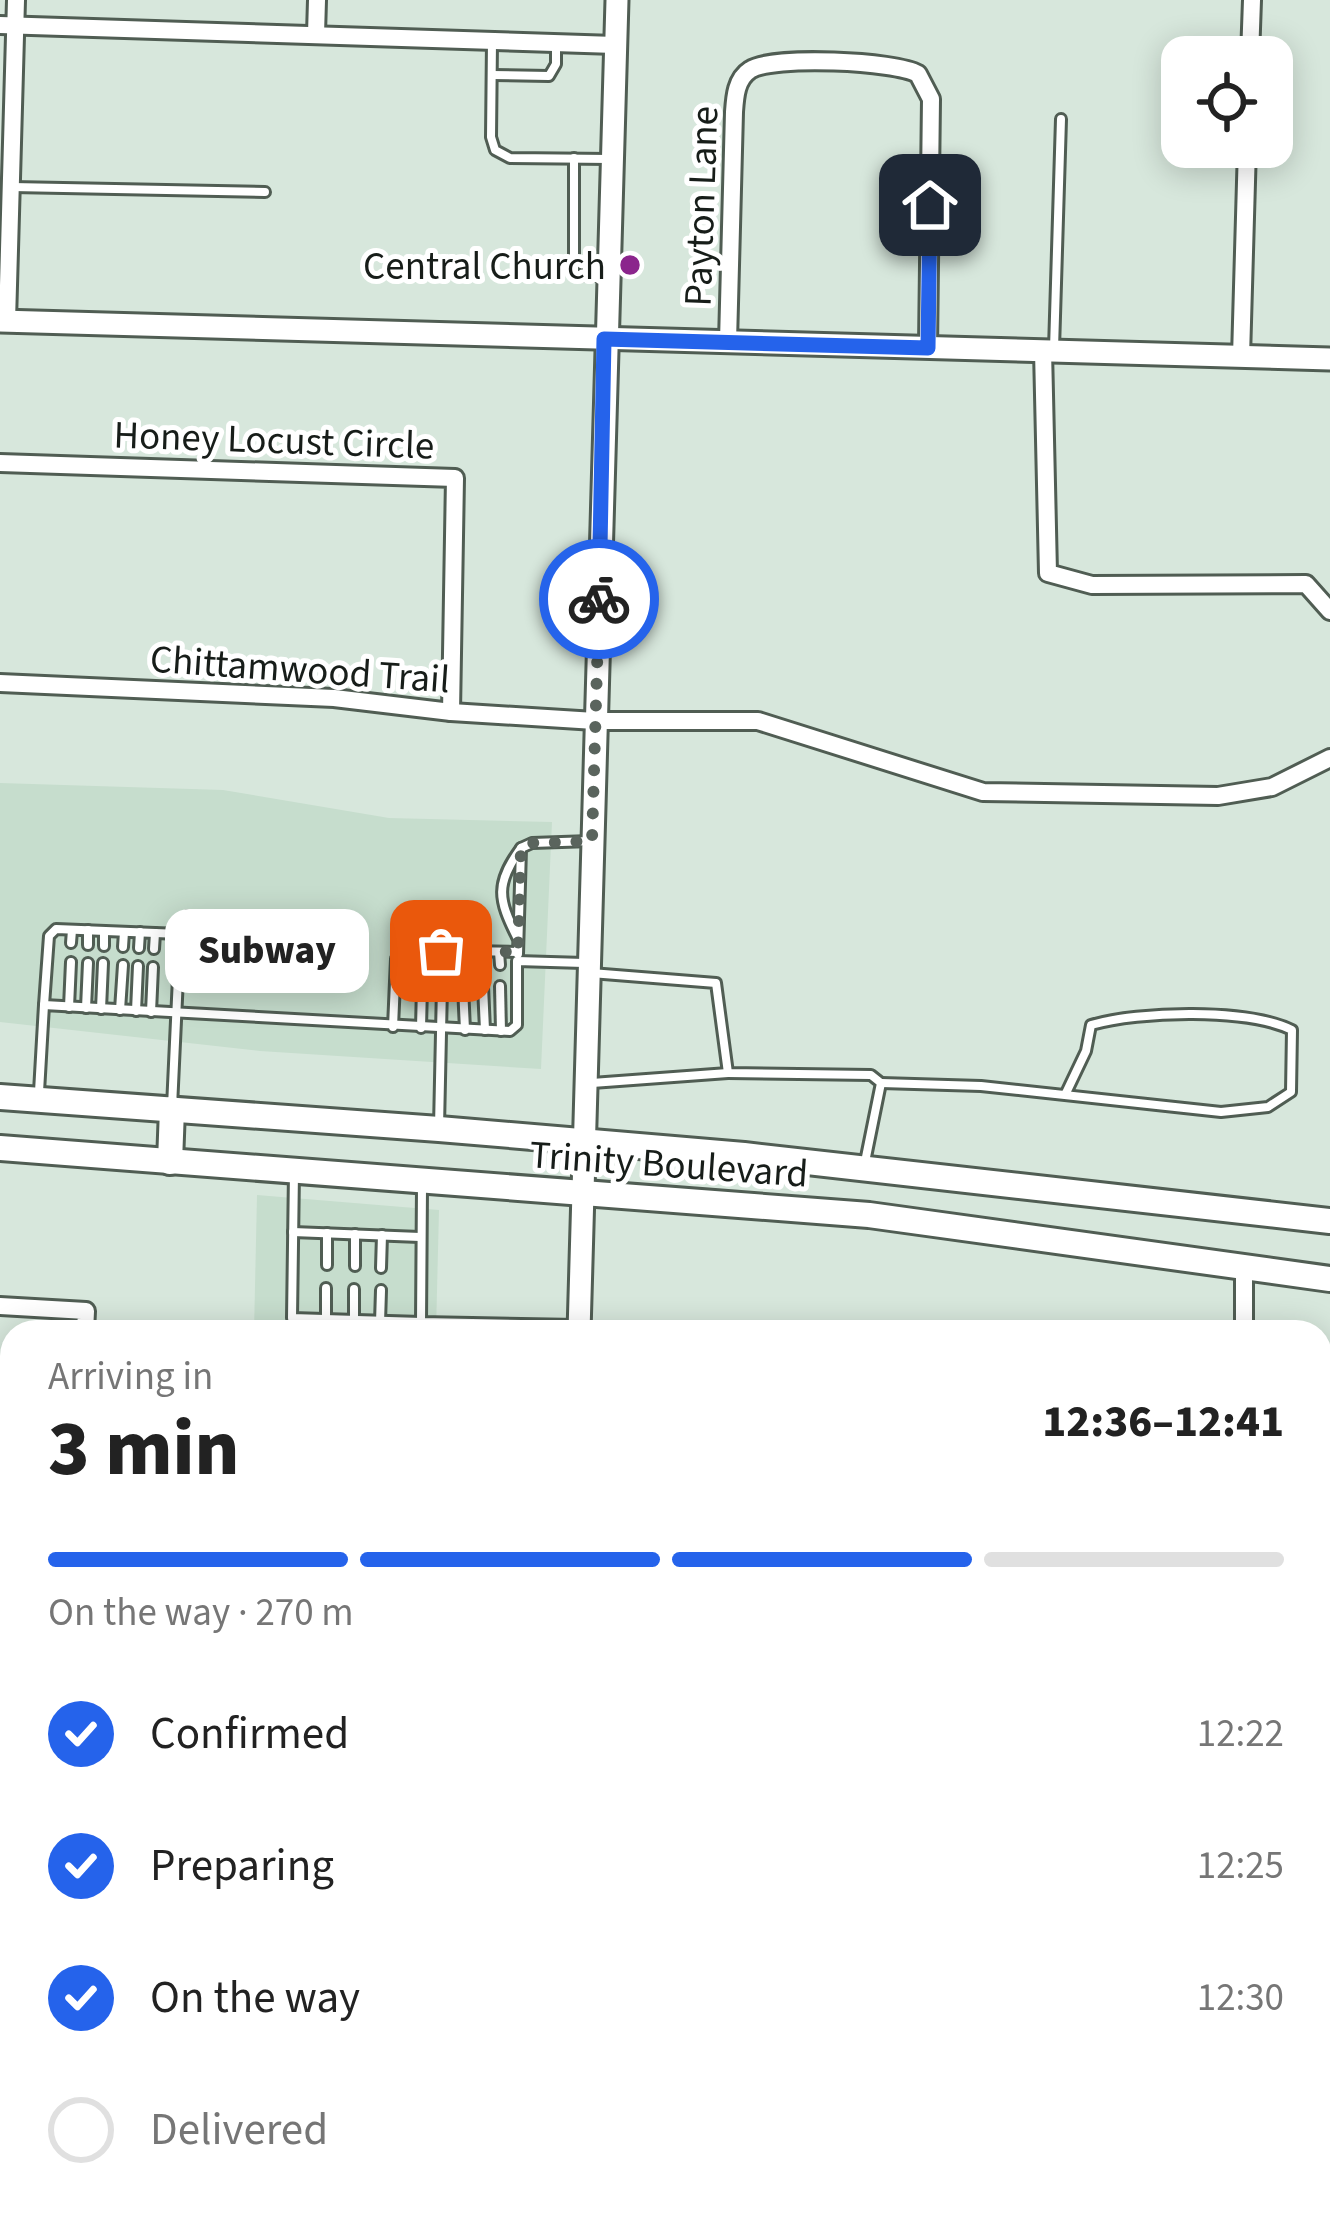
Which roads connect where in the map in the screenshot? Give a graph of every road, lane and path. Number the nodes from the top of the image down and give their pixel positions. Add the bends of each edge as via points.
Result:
1 (16, 0) edge
2 (317, 0) edge
3 (616, 0) edge
4 (1252, 0) edge
5 (8, 25) edge
6 (316, 34) junction
7 (1251, 36) edge
8 (493, 41) junction
9 (556, 43) junction
10 (615, 45) junction
11 (492, 75) junction
12 (1061, 119) dead end
13 (574, 158) junction
14 (611, 159) junction
15 (1246, 168) edge
16 (11, 187) junction
17 (265, 192) dead end
18 (607, 276) junction
19 (3, 321) edge
20 (604, 339) junction
21 (728, 343) junction
22 (928, 348) junction
23 (1048, 351) junction
24 (1241, 357) junction
25 (1330, 359) edge
26 (0, 464) edge
27 (1330, 610) edge
28 (0, 683) edge
29 (451, 712) junction
30 (596, 721) junction
31 (1330, 758) edge
32 (592, 841) junction
33 (521, 848) junction
34 (256, 920) dead end
35 (72, 930) junction
36 (88, 930) junction
37 (104, 931) junction
38 (124, 932) junction
39 (140, 932) junction
40 (154, 933) junction
41 (180, 934) junction
42 (518, 939) junction
43 (71, 944) dead end
44 (88, 944) dead end
45 (104, 946) dead end
46 (123, 947) dead end
47 (139, 948) dead end
48 (154, 949) dead end
49 (423, 951) junction
50 (441, 951) junction
51 (462, 951) junction
52 (482, 952) junction
53 (500, 952) junction
54 (518, 957) junction
55 (70, 962) dead end
56 (88, 963) dead end
57 (103, 964) dead end
58 (422, 964) dead end
59 (441, 964) dead end
60 (122, 965) dead end
61 (463, 965) dead end
62 (482, 965) dead end
63 (500, 965) dead end
64 (138, 966) dead end
65 (153, 967) dead end
66 (589, 968) junction
67 (422, 986) dead end
68 (442, 986) dead end
69 (463, 986) dead end
70 (483, 986) dead end
71 (500, 986) dead end
72 (44, 1005) junction
73 (69, 1006) junction
74 (86, 1008) junction
75 (101, 1009) junction
76 (121, 1010) junction
77 (136, 1011) junction
78 (151, 1012) junction
79 (176, 1014) junction
80 (393, 1027) junction
81 (421, 1028) junction
82 (443, 1029) junction
83 (464, 1030) junction
84 (485, 1030) junction
85 (501, 1031) junction
86 (728, 1073) junction
87 (585, 1083) junction
88 (881, 1083) junction
89 (1066, 1094) junction
90 (0, 1097) edge
91 (38, 1100) junction
92 (172, 1108) junction
93 (440, 1129) junction
94 (584, 1142) junction
95 (0, 1148) edge
96 (170, 1162) junction
97 (864, 1168) junction
98 (294, 1171) junction
99 (423, 1180) junction
100 (582, 1192) junction
101 (1330, 1221) edge
102 (293, 1232) junction
103 (327, 1233) junction
104 (355, 1234) junction
105 (382, 1235) junction
106 (420, 1237) junction
107 (327, 1265) dead end
108 (355, 1266) dead end
109 (1244, 1266) junction
110 (381, 1268) dead end
111 (1330, 1279) edge
112 (326, 1288) dead end
113 (354, 1289) dead end
114 (381, 1290) dead end
115 (0, 1306) edge
116 (86, 1320) edge
117 (326, 1320) joint
118 (354, 1320) edge
119 (380, 1320) edge
120 (421, 1320) edge
121 (579, 1320) edge
122 (1244, 1320) edge

1 - 5 street
2 - 6 street
3 - 10 street
4 - 7 street
5 - 6 street
5 - 16 street
6 - 8 street
8 - 9 street
8 - 11 lane
9 - 10 street
9 - 11 lane via 549,76
10 - 14 street
11 - 13 lane via 495,150 510,158
12 - 23 lane
13 - 14 lane
13 - 18 lane via 574,275
14 - 18 street
15 - 24 street
16 - 17 lane
16 - 19 street
18 - 20 street
19 - 20 street
20 - 21 street
20 - 30 street
21 - 22 street
21 - 22 street, Payton Lane via 735,100 745,73 776,63 889,65 917,74 932,110
22 - 23 street
23 - 24 street
23 - 27 street via 1048,573 1092,585 1306,584
24 - 25 street
26 - 29 street, Honey Locust Circle via 455,478
28 - 29 street, Chittamwood Trail via 334,698
29 - 30 street, Chittamwood Trail
30 - 31 street, Chittamwood Trail via 758,721 983,792 1218,796 1272,787
30 - 32 street
32 - 33 lane
32 - 66 street
33 - 42 lane
33 - 42 lane via 502,885
34 - 41 lane via 188,916
35 - 36 lane
35 - 43 lane
35 - 72 lane via 49,936
36 - 37 lane
36 - 44 lane
37 - 38 lane
37 - 45 lane
38 - 39 lane
38 - 46 lane
39 - 40 lane
39 - 47 lane
40 - 41 lane
40 - 48 lane
41 - 79 lane
42 - 54 lane
49 - 50 lane
49 - 58 lane
49 - 80 lane via 395,959
50 - 51 lane
50 - 59 lane
51 - 52 lane
51 - 61 lane
52 - 53 lane
52 - 62 lane
53 - 54 lane
53 - 63 lane
54 - 66 lane
54 - 85 lane via 517,1025
55 - 73 lane
56 - 74 lane
57 - 75 lane
60 - 76 lane
64 - 77 lane
65 - 78 lane
66 - 86 lane via 716,982
66 - 87 street
67 - 81 lane
68 - 82 lane
69 - 83 lane
70 - 84 lane
71 - 85 lane
72 - 73 lane
72 - 91 lane
73 - 74 lane
74 - 75 lane
75 - 76 lane
76 - 77 lane
77 - 78 lane
78 - 79 lane
79 - 80 lane
79 - 92 lane
80 - 81 lane
81 - 82 lane
82 - 83 lane
82 - 93 lane
83 - 84 lane
84 - 85 lane
86 - 87 lane
86 - 88 lane via 871,1075
87 - 94 street
88 - 89 lane
88 - 97 lane
89 - 89 lane via 1221,1112 1268,1106 1291,1092 1292,1030 1193,1014 1114,1018 1091,1025
90 - 91 main road, Trinity Boulevard
91 - 92 main road, Trinity Boulevard
92 - 93 main road, Trinity Boulevard
92 - 96 main road
93 - 94 main road, Trinity Boulevard
94 - 97 main road, Trinity Boulevard
94 - 100 street
95 - 96 main road, Trinity Boulevard
96 - 98 main road, Trinity Boulevard
97 - 101 main road, Trinity Boulevard
98 - 99 main road, Trinity Boulevard
98 - 102 lane
99 - 100 main road, Trinity Boulevard
99 - 106 lane
100 - 109 main road, Trinity Boulevard via 869,1215
100 - 121 street
102 - 103 lane
102 - 117 lane via 292,1318
103 - 104 lane
103 - 107 lane
104 - 105 lane
104 - 108 lane
105 - 106 lane
105 - 110 lane
106 - 120 lane
109 - 111 main road, Trinity Boulevard
109 - 122 street
112 - 117 lane
113 - 118 lane
114 - 119 lane
115 - 116 street via 86,1311

